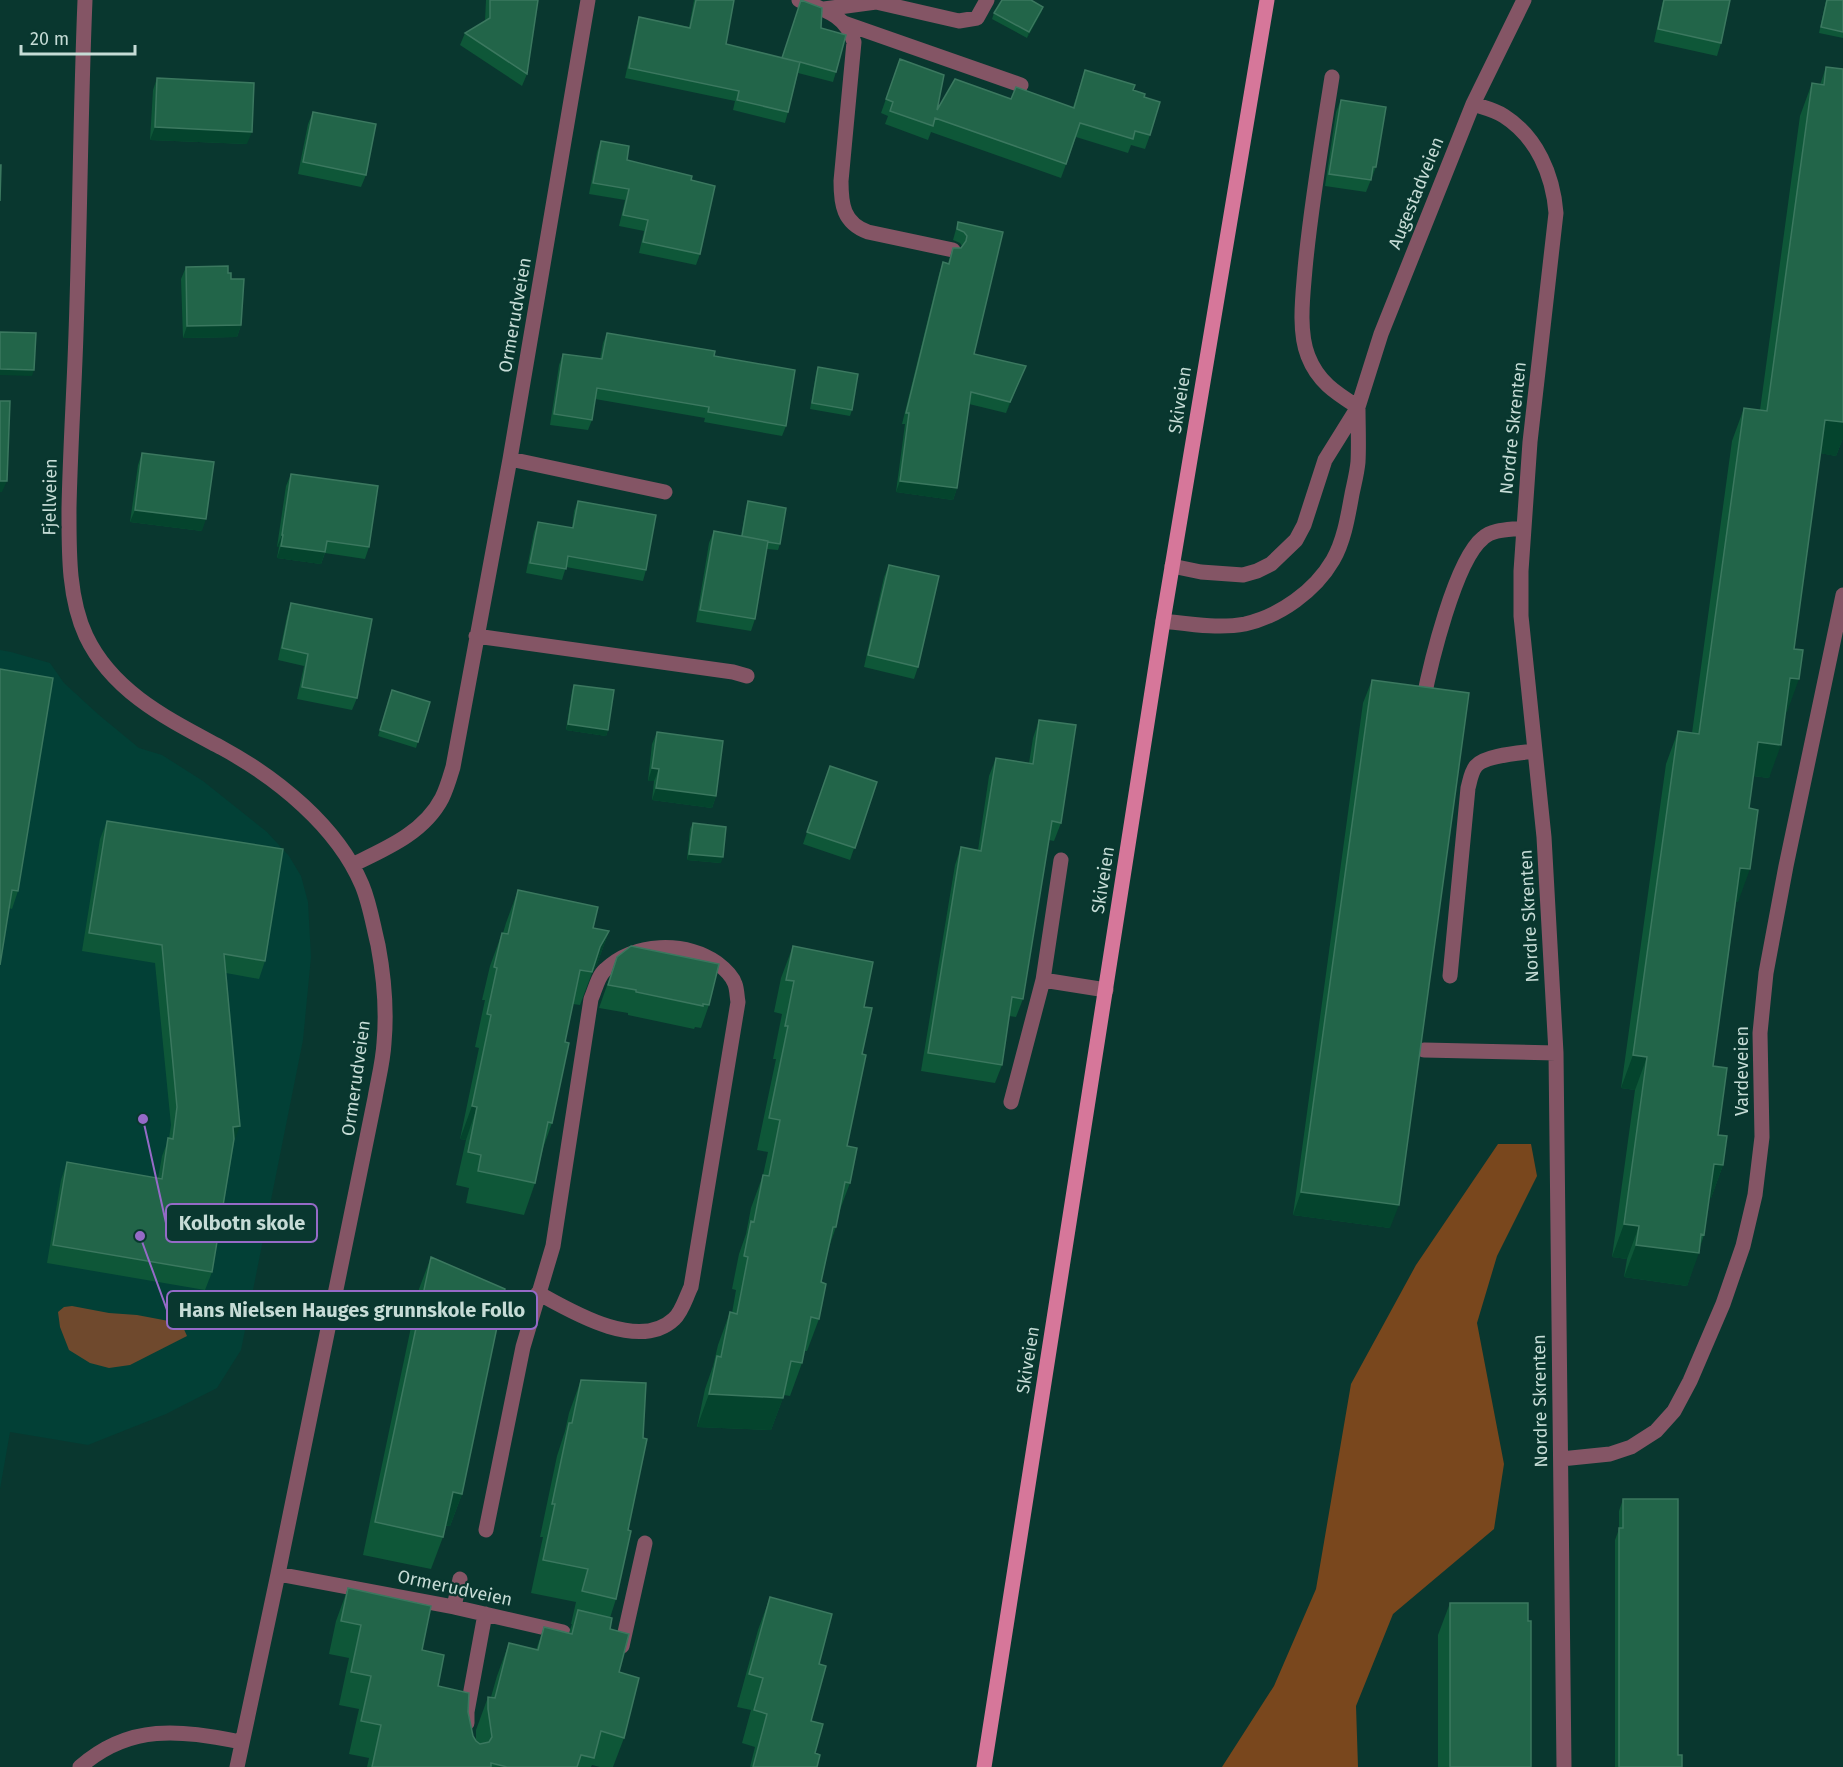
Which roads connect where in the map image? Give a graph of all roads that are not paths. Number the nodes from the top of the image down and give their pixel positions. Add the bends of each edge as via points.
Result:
1 (84, 0) edge
2 (588, 0) edge
3 (799, 0) edge
4 (987, 0) edge
5 (1267, 0) edge
6 (1524, 0) edge
7 (824, 9) junction
8 (844, 23) junction
9 (1332, 77) dead end
10 (1021, 85) dead end
11 (1473, 104) junction
12 (953, 250) edge
13 (1358, 407) junction
14 (510, 459) junction
15 (665, 492) dead end
16 (1522, 528) junction
17 (1172, 566) junction
18 (1843, 595) edge
19 (1163, 621) junction
20 (476, 636) junction
21 (747, 676) dead end
22 (1423, 702) edge
23 (1535, 751) junction
24 (1061, 860) dead end
25 (352, 865) junction
26 (1450, 976) dead end
27 (1043, 980) junction
28 (1106, 990) junction
29 (1424, 1050) edge
30 (1556, 1053) junction
31 (1011, 1102) dead end
32 (537, 1293) junction
33 (1561, 1459) junction
34 (486, 1530) dead end
35 (645, 1544) dead end
36 (278, 1574) junction
37 (460, 1580) dead end
38 (454, 1607) junction
39 (485, 1614) junction
40 (579, 1636) edge
41 (600, 1641) edge
42 (241, 1742) junction
43 (466, 1743) edge
44 (80, 1767) edge
45 (237, 1767) edge
46 (984, 1767) edge
47 (1564, 1767) edge

1 - 25 street, Fjellveien via 69,476 69,551 76,610 103,666 125,688 158,713 253,765 281,786 308,810
2 - 14 street, Ormerudveien
3 - 7 street
4 - 7 street via 976,18 959,21 876,2
5 - 17 main road, Skiveien
6 - 11 street, Augestadveien
7 - 8 street
8 - 10 street
8 - 12 street via 854,42 841,181 846,214 859,229
9 - 13 street via 1310,220 1303,289 1304,339 1317,374 1330,389
11 - 13 street, Augestadveien via 1381,334
11 - 16 street, Nordre Skrenten via 1503,116 1522,131 1545,166 1554,196 1554,234
13 - 17 street, Augestadveien via 1325,460 1296,540 1271,564 1243,575
13 - 19 street, Augestadveien via 1358,463 1347,519 1333,559 1308,591 1269,616 1245,624
14 - 15 street
14 - 20 street, Ormerudveien
16 - 22 street via 1492,532 1474,547 1455,586
16 - 23 street, Nordre Skrenten via 1521,616
17 - 19 main road, Skiveien
18 - 33 street, Vardeveien via 1766,973 1760,1033 1762,1137 1755,1195 1743,1246 1723,1304 1674,1411 1656,1431 1631,1447 1610,1454
19 - 28 main road, Skiveien
20 - 21 street
20 - 25 street, Ormerudveien via 453,767 441,800 414,830
23 - 26 street via 1486,759 1473,772 1468,788
23 - 30 street, Nordre Skrenten via 1544,837
24 - 27 street
25 - 36 street, Ormerudveien via 371,914 381,962 386,996 384,1044
27 - 28 street
27 - 31 street
28 - 46 main road, Skiveien
29 - 30 street
30 - 33 street, Nordre Skrenten
32 - 32 street via 577,1315 622,1330 662,1329 676,1318 691,1287 738,1002 735,984 726,969 704,954 672,947 645,950 622,957 603,971 591,999 553,1246
32 - 34 street
33 - 47 street, Nordre Skrenten
35 - 41 street via 622,1647
36 - 38 street, Ormerudveien
36 - 42 street, Ormerudveien
37 - 38 street
38 - 39 street, Ormerudveien
39 - 40 street, Ormerudveien
39 - 43 street via 467,1712
42 - 44 street via 183,1732 155,1734 107,1746
42 - 45 street, Ormerudveien

